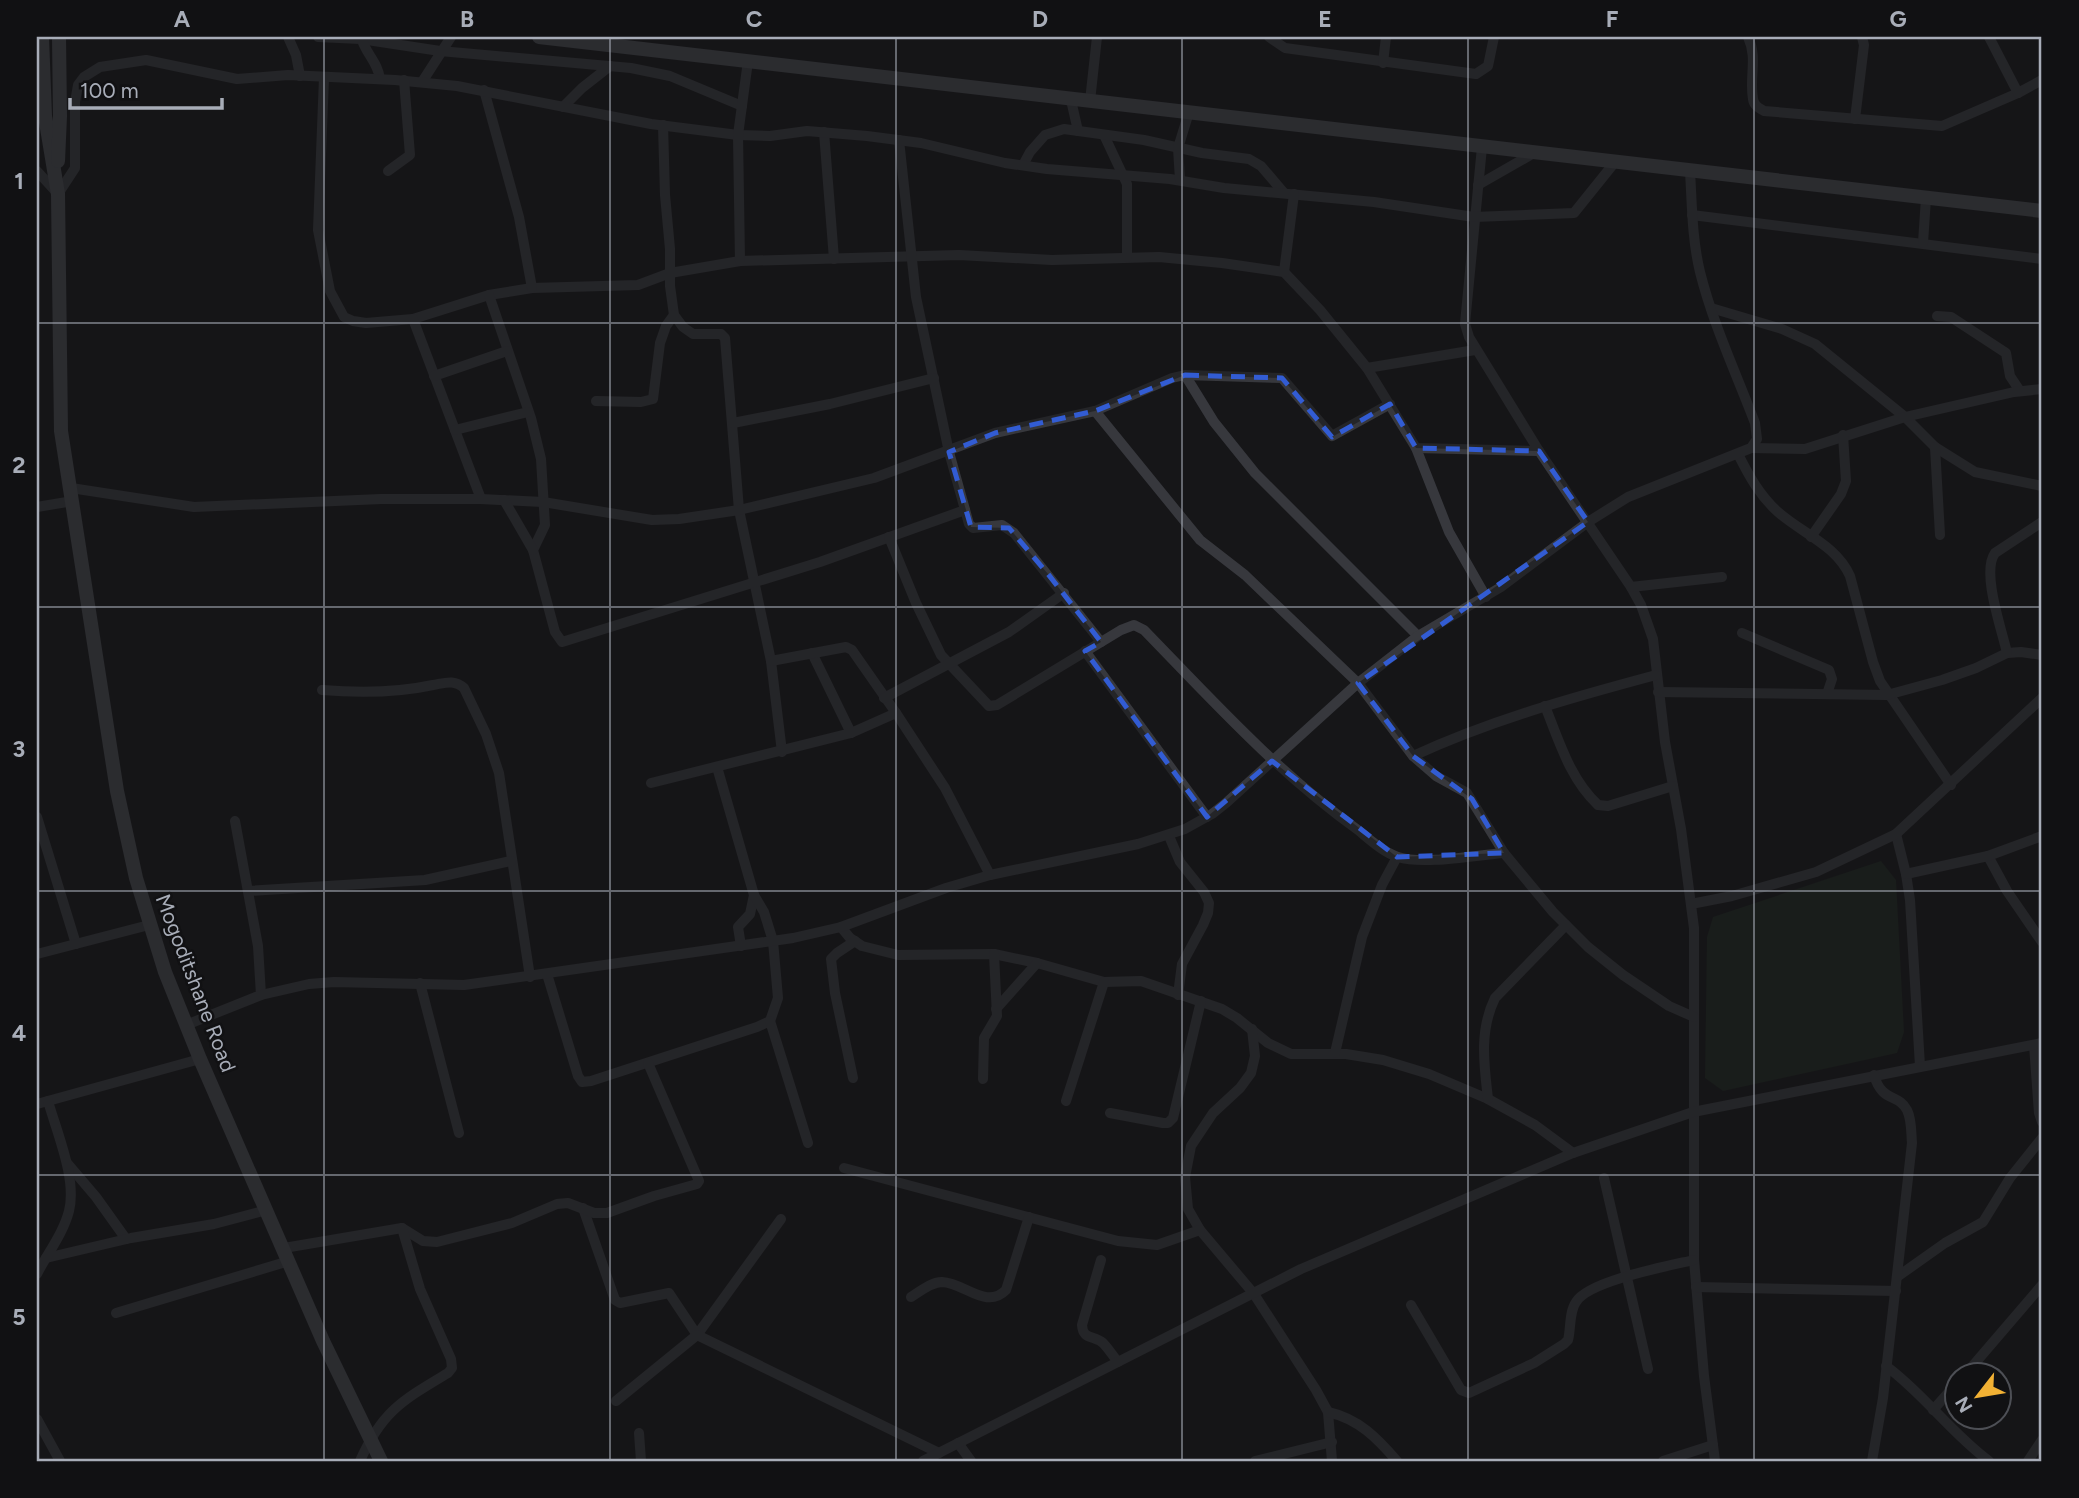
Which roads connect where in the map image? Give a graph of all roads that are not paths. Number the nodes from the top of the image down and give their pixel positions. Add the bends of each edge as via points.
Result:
1 (42, 37) edge
2 (59, 37) edge
3 (288, 37) edge
4 (318, 37) edge
5 (451, 37) edge
6 (539, 37) edge
7 (1097, 37) edge
8 (1386, 37) edge
9 (1494, 37) edge
10 (1748, 37) edge
11 (1863, 37) edge
12 (1989, 37) edge
13 (360, 38) edge
14 (1272, 38) edge
15 (440, 51) junction
16 (748, 61) junction
17 (1383, 62) junction
18 (610, 65) junction
19 (300, 76) junction
20 (324, 78) junction
21 (380, 79) junction
22 (404, 80) junction
23 (2042, 80) edge
24 (422, 82) junction
25 (484, 90) junction
26 (2018, 93) junction
27 (1071, 100) junction
28 (1090, 102) junction
29 (742, 106) junction
30 (563, 107) junction
31 (1189, 113) junction
32 (1856, 119) junction
33 (663, 125) junction
34 (1078, 131) junction
35 (824, 132) junction
36 (738, 135) junction
37 (1104, 135) junction
38 (899, 140) junction
39 (1482, 146) junction
40 (1178, 148) junction
41 (1535, 153) junction
42 (1615, 162) junction
43 (1023, 165) junction
44 (37, 171) edge
45 (388, 171) dead end
46 (1690, 171) junction
47 (57, 174) junction
48 (1125, 175) junction
49 (1180, 180) junction
50 (1478, 185) junction
51 (58, 194) junction
52 (1289, 194) junction
53 (1926, 198) junction
54 (2042, 212) edge
55 (1692, 215) junction
56 (1474, 217) junction
57 (1923, 243) junction
58 (913, 257) junction
59 (1127, 257) junction
60 (834, 259) junction
61 (2042, 259) edge
62 (740, 261) junction
63 (1284, 272) junction
64 (670, 273) junction
65 (532, 288) junction
66 (489, 295) junction
67 (1711, 308) junction
68 (674, 315) junction
69 (1937, 316) dead end
70 (413, 319) junction
71 (1475, 350) junction
72 (507, 351) junction
73 (1367, 368) junction
74 (1185, 375) junction
75 (434, 376) junction
76 (934, 378) junction
77 (2042, 389) edge
78 (2020, 391) junction
79 (596, 401) dead end
80 (1390, 404) junction
81 (1096, 411) junction
82 (528, 412) junction
83 (1905, 417) junction
84 (733, 423) junction
85 (455, 430) junction
86 (1843, 435) junction
87 (1935, 447) junction
88 (1416, 448) junction
89 (1751, 448) junction
90 (949, 452) junction
91 (1539, 452) junction
92 (1738, 454) junction
93 (2042, 486) edge
94 (72, 495) junction
95 (481, 499) junction
96 (504, 500) junction
97 (543, 502) junction
98 (37, 507) edge
99 (739, 510) junction
100 (965, 510) junction
101 (1588, 522) junction
102 (2042, 522) edge
103 (1940, 535) dead end
104 (889, 537) junction
105 (1811, 537) junction
106 (533, 550) junction
107 (1722, 577) dead end
108 (754, 583) junction
109 (1631, 587) junction
110 (1063, 593) junction
111 (1486, 597) junction
112 (1742, 633) dead end
113 (1418, 636) junction
114 (1101, 642) junction
115 (1086, 651) junction
116 (812, 653) junction
117 (2007, 653) junction
118 (2042, 655) edge
119 (771, 662) junction
120 (949, 663) junction
121 (1656, 675) junction
122 (1359, 683) junction
123 (322, 690) dead end
124 (1658, 692) junction
125 (1827, 694) junction
126 (1888, 695) junction
127 (884, 698) junction
128 (2042, 698) edge
129 (1545, 706) junction
130 (896, 713) junction
131 (851, 733) junction
132 (782, 752) junction
133 (1413, 756) junction
134 (1272, 761) junction
135 (717, 767) junction
136 (651, 783) dead end
137 (1673, 786) junction
138 (1951, 786) junction
139 (37, 817) edge
140 (1207, 817) junction
141 (235, 821) dead end
142 (1896, 834) junction
143 (1168, 836) junction
144 (2042, 836) edge
145 (1504, 853) junction
146 (1988, 856) junction
147 (1397, 857) junction
148 (37, 859) edge
149 (51, 861) junction
150 (511, 861) junction
151 (1906, 874) junction
152 (990, 875) junction
153 (248, 891) junction
154 (754, 895) junction
155 (1691, 904) junction
156 (149, 925) junction
157 (1566, 925) junction
158 (841, 927) junction
159 (773, 941) junction
160 (855, 941) junction
161 (2042, 942) edge
162 (76, 944) junction
163 (741, 946) junction
164 (37, 954) edge
165 (994, 954) junction
166 (1037, 963) junction
167 (547, 974) junction
168 (530, 977) junction
169 (1104, 982) junction
170 (420, 983) junction
171 (261, 995) junction
172 (1178, 995) junction
173 (1201, 1001) junction
174 (996, 1009) junction
175 (1694, 1017) junction
176 (770, 1021) junction
177 (186, 1025) junction
178 (1252, 1029) junction
179 (2038, 1044) edge
180 (1335, 1053) junction
181 (200, 1059) junction
182 (648, 1063) junction
183 (1920, 1066) junction
184 (1874, 1075) junction
185 (853, 1078) dead end
186 (983, 1079) dead end
187 (1488, 1099) junction
188 (48, 1101) junction
189 (1066, 1101) dead end
190 (37, 1104) edge
191 (1693, 1112) junction
192 (1110, 1113) dead end
193 (2042, 1122) edge
194 (459, 1133) dead end
195 (2042, 1138) edge
196 (808, 1143) dead end
197 (1573, 1153) junction
198 (65, 1160) junction
199 (844, 1168) dead end
200 (1604, 1178) dead end
201 (583, 1208) junction
202 (268, 1210) junction
203 (1029, 1217) junction
204 (781, 1219) dead end
205 (402, 1228) junction
206 (1200, 1230) junction
207 (126, 1239) junction
208 (287, 1254) junction
209 (46, 1258) junction
210 (1694, 1259) junction
211 (1101, 1260) dead end
212 (37, 1273) edge
213 (1626, 1277) junction
214 (1897, 1278) junction
215 (2042, 1285) edge
216 (1696, 1287) junction
217 (1896, 1291) junction
218 (1254, 1294) junction
219 (911, 1297) dead end
220 (1411, 1305) dead end
221 (117, 1313) dead end
222 (697, 1335) junction
223 (1118, 1362) junction
224 (1976, 1362) edge
225 (1886, 1366) junction
226 (1648, 1369) dead end
227 (616, 1401) dead end
228 (1942, 1401) edge
229 (1934, 1410) junction
230 (1328, 1412) junction
231 (37, 1419) edge
232 (639, 1433) dead end
233 (370, 1439) junction
234 (2042, 1440) edge
235 (1332, 1442) junction
236 (958, 1443) junction
237 (1713, 1445) junction
238 (939, 1453) junction
239 (60, 1461) edge
240 (360, 1461) edge
241 (382, 1461) edge
242 (641, 1461) edge
243 (923, 1461) edge
244 (971, 1461) edge
245 (1255, 1461) edge
246 (1332, 1461) edge
247 (1397, 1461) edge
248 (1663, 1461) edge
249 (1716, 1461) edge
250 (1872, 1461) edge
251 (1989, 1461) edge
252 (2028, 1461) edge

1 - 47 main road via 45,116
2 - 47 main road
3 - 19 street
4 - 13 street
5 - 15 street
6 - 16 main road
7 - 28 street
8 - 17 street
9 - 17 street via 1488,66 1476,74
10 - 32 street via 1754,56 1753,100 1757,107
11 - 32 street
12 - 26 street
13 - 15 street
13 - 21 street
14 - 17 street via 1285,48
15 - 18 street
15 - 24 street
16 - 27 main road
16 - 29 street
18 - 29 street via 670,76
18 - 30 street
19 - 20 street
19 - 51 street via 237,79 146,61 100,67 78,86 75,168
20 - 21 street
20 - 70 street via 317,214 330,291 344,317 353,321
21 - 22 street
22 - 24 street
22 - 45 street via 410,155
23 - 26 street
24 - 25 street
25 - 30 street
25 - 65 street via 516,206
26 - 32 street via 1942,126
27 - 28 main road
27 - 34 street
28 - 31 main road
29 - 36 street
30 - 33 street
31 - 39 main road
31 - 40 street
33 - 36 street
33 - 64 street
34 - 37 street
34 - 43 street via 1064,129 1045,135
35 - 36 street
35 - 38 street
35 - 60 street
36 - 62 street
37 - 40 street
37 - 48 street
38 - 43 street
38 - 58 street
39 - 41 main road
39 - 50 street
40 - 49 street
40 - 52 street via 1255,161
41 - 42 main road
41 - 50 street
42 - 46 main road
42 - 56 street via 1574,214
43 - 48 street
44 - 51 street
46 - 53 main road
46 - 55 street
47 - 51 main road, Mogoditshane Road
48 - 49 street
48 - 59 street
49 - 52 street
50 - 56 street
51 - 94 main road, Mogoditshane Road via 61,431
52 - 56 street
52 - 63 street
53 - 54 main road
53 - 57 street
55 - 57 street
55 - 67 street
56 - 71 street via 1465,324
57 - 61 street
58 - 59 street
58 - 60 street
58 - 76 street via 916,297
59 - 63 street
60 - 62 street
62 - 64 street
63 - 73 street
64 - 65 street via 627,286
64 - 68 street
65 - 66 street
66 - 70 street
66 - 72 street
67 - 83 street via 1815,344
67 - 89 street via 1755,423 1756,439
68 - 79 street via 660,343 653,399
68 - 84 street via 688,332 725,338
69 - 78 street via 1951,317 2006,353 2010,376
70 - 75 street
71 - 73 street
71 - 91 street
72 - 75 street
72 - 82 street
73 - 80 street
74 - 80 street via 1282,378 1332,436
74 - 81 street
74 - 113 street via 1214,422 1255,473
75 - 85 street
76 - 84 street
76 - 90 street
77 - 78 street
78 - 83 street
80 - 88 street
81 - 90 street via 995,432
81 - 122 street via 1200,540 1245,575
82 - 85 street
82 - 97 street via 541,458
83 - 86 street
83 - 87 street
84 - 99 street
85 - 95 street
86 - 89 street via 1804,449
86 - 105 street via 1846,481
87 - 93 street via 1975,472
87 - 103 street
88 - 91 street
88 - 111 street via 1449,533
89 - 92 street
90 - 99 street via 874,478
90 - 100 street
91 - 101 street
92 - 101 street via 1646,488
92 - 105 street via 1763,497
94 - 95 street via 194,507
94 - 98 street
94 - 156 main road, Mogoditshane Road via 117,791
95 - 96 street
96 - 97 street
96 - 106 street
97 - 99 street via 652,520
97 - 106 street via 545,525
99 - 108 street
100 - 104 street
100 - 110 street via 971,527 1009,528
101 - 109 street
101 - 111 street
102 - 117 street via 1990,559
104 - 108 street
104 - 120 street via 916,603
105 - 126 street via 1844,563 1872,662
106 - 108 street via 555,632 562,642
107 - 109 street
108 - 119 street
109 - 121 street via 1648,622
110 - 114 street
110 - 120 street via 1009,632
111 - 113 street
112 - 125 street via 1829,670 1832,679
113 - 122 street
114 - 115 street
114 - 134 street via 1128,626 1138,626
115 - 120 street via 993,707
115 - 140 street
116 - 119 street
116 - 127 street via 839,647 852,650
116 - 131 street
117 - 118 street
117 - 126 street via 1942,680
119 - 132 street
120 - 127 street
121 - 124 street
121 - 129 street
122 - 133 street
122 - 134 street
123 - 150 street via 374,693 459,683 495,758
124 - 125 street
124 - 137 street
125 - 126 street
126 - 138 street
127 - 130 street
128 - 138 street
129 - 133 street
129 - 137 street via 1567,762 1598,805
130 - 131 street
130 - 152 street via 945,788
131 - 132 street
132 - 135 street
133 - 145 street via 1467,793
134 - 140 street
134 - 147 street via 1322,804
135 - 136 street
135 - 154 street
137 - 155 street
138 - 142 street
139 - 149 street
140 - 143 street
141 - 153 street
142 - 151 street
142 - 155 street via 1816,872
143 - 152 street
143 - 172 street via 1209,903 1209,913 1182,964
144 - 146 street
145 - 147 street
145 - 157 street
146 - 151 street
146 - 161 street
147 - 180 street via 1362,937
148 - 149 street
149 - 162 street
150 - 153 street via 425,880
150 - 168 street
151 - 183 street
152 - 158 street
153 - 171 street
154 - 159 street
154 - 163 street via 750,914 738,927
155 - 175 street
156 - 162 street
156 - 177 main road, Mogoditshane Road
157 - 175 street via 1623,975
157 - 187 street via 1494,998 1483,1047
158 - 159 street
158 - 160 street
159 - 163 street
159 - 176 street via 778,998
160 - 165 street via 898,955
160 - 185 street via 831,959
162 - 164 street
163 - 167 street
165 - 166 street
165 - 174 street
166 - 169 street
166 - 174 street
167 - 168 street
167 - 182 street via 582,1082
168 - 170 street via 464,985
169 - 172 street via 1141,981
169 - 189 street
170 - 171 street via 334,982
170 - 194 street
171 - 177 street
172 - 173 street
173 - 178 street
173 - 192 street via 1173,1118 1163,1124
174 - 186 street via 995,1021 984,1038
175 - 191 street
176 - 182 street
176 - 196 street
177 - 181 main road, Mogoditshane Road
178 - 180 street via 1291,1054
178 - 206 street via 1255,1056 1251,1073 1206,1122 1191,1146 1186,1191 1188,1209
179 - 183 street
179 - 193 street
180 - 187 street via 1407,1066
181 - 188 street
181 - 202 main road, Mogoditshane Road
182 - 201 street via 698,1182 607,1213
183 - 184 street
184 - 191 street
184 - 214 street via 1883,1094 1903,1104 1911,1122
187 - 197 street
188 - 190 street
188 - 198 street
191 - 197 street
191 - 210 street
195 - 214 street via 1983,1222
197 - 218 street via 1318,1261
198 - 207 street
198 - 209 street via 71,1181 69,1209
199 - 203 street
200 - 213 street
201 - 205 street via 557,1205 512,1223 437,1242 416,1238
201 - 222 street via 615,1300 620,1303 669,1293
202 - 207 street
202 - 208 main road, Mogoditshane Road
203 - 206 street via 1146,1245
203 - 219 street via 1006,1290 999,1297 990,1299 942,1282
204 - 222 street
205 - 208 street
205 - 233 street via 420,1289 453,1364 449,1373 395,1406
206 - 218 street
207 - 209 street
208 - 221 street
208 - 233 main road, Mogoditshane Road
209 - 212 street
210 - 213 street
210 - 216 street
211 - 223 street via 1083,1332 1103,1344
213 - 220 street via 1581,1294 1573,1306 1569,1340 1564,1344 1469,1394 1461,1390
213 - 226 street
214 - 217 street
215 - 224 street
216 - 217 street
216 - 237 street
217 - 225 street
218 - 223 street
218 - 230 street
222 - 227 street
222 - 238 street
223 - 236 street
225 - 229 street
225 - 250 street
228 - 229 street
229 - 251 street
230 - 235 street
230 - 247 street via 1366,1429
231 - 239 street
232 - 242 street
233 - 240 street
233 - 241 main road, Mogoditshane Road
234 - 252 street
235 - 245 street
235 - 246 street
236 - 238 street
236 - 244 street
237 - 248 street
237 - 249 street
238 - 243 street

